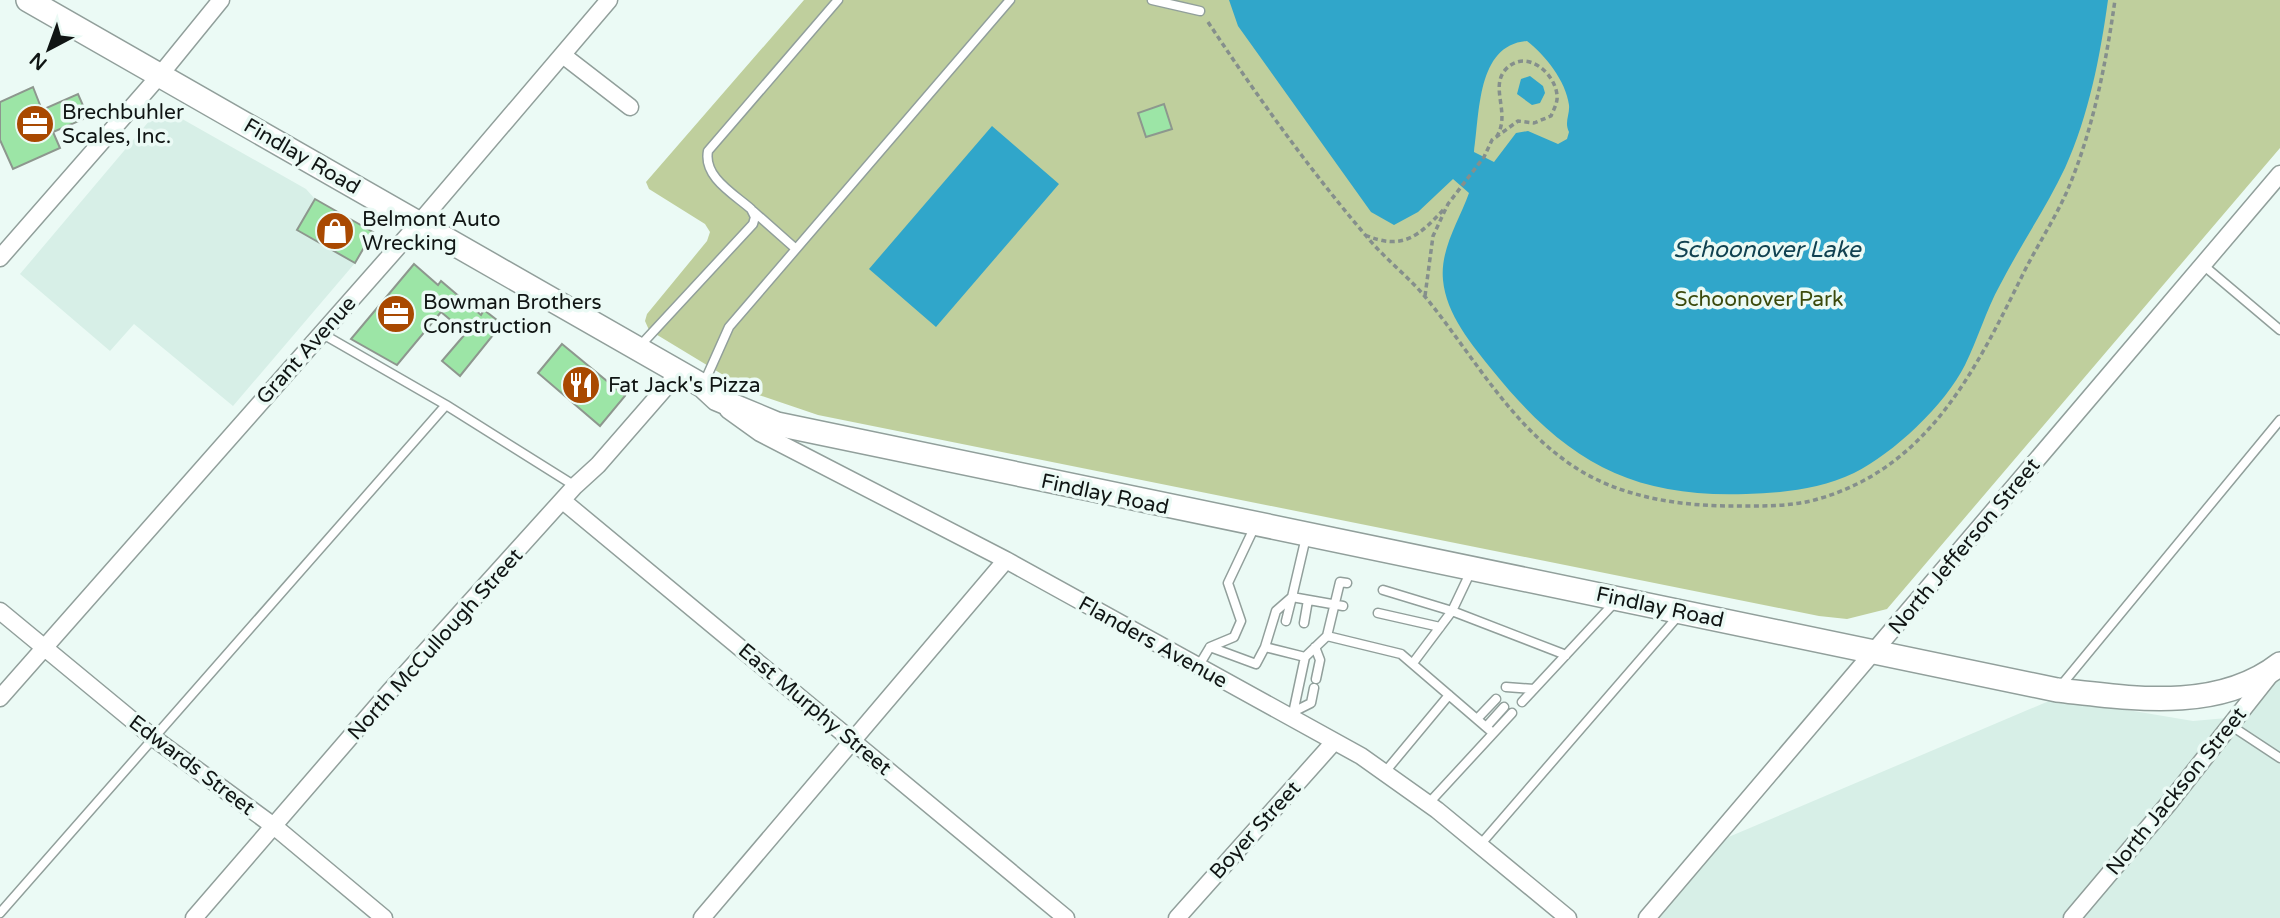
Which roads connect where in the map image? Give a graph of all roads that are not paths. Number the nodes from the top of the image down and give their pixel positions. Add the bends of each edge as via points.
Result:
1 (28, 0) edge
2 (220, 0) edge
3 (609, 0) edge
4 (838, 0) edge
5 (1010, 0) edge
6 (1152, 0) edge
7 (1200, 11) road end
8 (565, 56) junction
9 (160, 75) junction
10 (629, 107) dead end
11 (2280, 174) edge
12 (751, 209) junction
13 (419, 223) junction
14 (796, 249) junction
15 (0, 258) edge
16 (2203, 265) junction
17 (2280, 330) edge
18 (321, 333) junction
19 (638, 348) junction
20 (679, 372) junction
21 (710, 392) junction
22 (446, 405) junction
23 (2280, 420) edge
24 (575, 486) junction
25 (563, 501) junction
26 (1255, 525) junction
27 (1306, 536) junction
28 (1006, 560) junction
29 (1472, 568) junction
30 (1347, 583) dead end
31 (1383, 590) dead end
32 (1293, 597) junction
33 (1618, 598) junction
34 (1308, 600) junction
35 (1339, 606) junction
36 (0, 611) edge
37 (1452, 611) junction
38 (1681, 612) junction
39 (1378, 613) dead end
40 (1286, 621) dead end
41 (1304, 622) dead end
42 (1440, 627) junction
43 (1327, 636) junction
44 (1282, 640) dead end
45 (1210, 647) junction
46 (1265, 647) junction
47 (1315, 647) junction
48 (44, 648) junction
49 (1279, 651) junction
50 (1874, 652) junction
51 (1300, 653) junction
52 (1566, 655) junction
53 (1413, 663) junction
54 (2278, 666) edge
55 (1198, 667) junction
56 (1506, 687) dead end
57 (1522, 688) junction
58 (1534, 689) junction
59 (2057, 690) junction
60 (1449, 695) junction
61 (0, 698) edge
62 (1496, 699) dead end
63 (1293, 715) junction
64 (1477, 719) junction
65 (2230, 725) junction
66 (1486, 727) junction
67 (1493, 733) junction
68 (155, 739) junction
69 (855, 741) junction
70 (1333, 743) junction
71 (2280, 758) edge
72 (1385, 772) junction
73 (1428, 804) junction
74 (275, 827) junction
75 (1480, 845) junction
76 (0, 913) edge
77 (194, 918) edge
78 (384, 918) edge
79 (702, 918) edge
80 (1066, 918) edge
81 (1177, 918) edge
82 (1568, 918) edge
83 (1647, 918) edge
84 (2072, 918) edge

1 - 9 main road, Findlay Road
2 - 9 street
3 - 8 street, Grant Avenue
4 - 12 lane via 708,151 711,174
5 - 14 lane
6 - 7 lane
8 - 10 street
8 - 13 street, Grant Avenue
9 - 13 main road, Findlay Road
9 - 15 street
11 - 16 street, North Jefferson Street
12 - 14 lane
12 - 19 lane via 753,225
13 - 18 street, Grant Avenue
13 - 19 main road, Findlay Road
14 - 21 lane via 729,327
16 - 17 lane
16 - 50 street, North Jefferson Street
18 - 22 lane
18 - 48 street, Grant Avenue
19 - 20 main road, Findlay Road
20 - 21 main road, Findlay Road
20 - 24 street, North McCullough Street via 598,466
21 - 26 main road, Findlay Road via 777,424 808,433
21 - 28 street, Flanders Avenue via 760,433
22 - 24 lane
22 - 68 lane
23 - 59 lane
24 - 25 street, North McCullough Street
25 - 69 street, East Murphy Street
25 - 74 street, North McCullough Street via 390,691
26 - 27 main road, Findlay Road
26 - 45 lane via 1228,583 1241,621 1234,637
27 - 29 main road, Findlay Road
27 - 32 lane
28 - 55 street, Flanders Avenue
28 - 69 street
29 - 33 main road, Findlay Road
29 - 37 lane
30 - 35 lane via 1340,582
31 - 37 lane
32 - 34 lane
32 - 40 lane
32 - 46 lane via 1276,611
33 - 38 main road, Findlay Road
33 - 52 lane
34 - 35 lane
34 - 41 lane
35 - 43 lane
36 - 48 street, Edwards Street
37 - 42 lane
37 - 52 lane
38 - 50 main road, Findlay Road
38 - 75 lane
39 - 42 lane
42 - 53 lane
43 - 47 lane
43 - 53 lane via 1401,654
44 - 49 lane
45 - 46 lane via 1256,664
45 - 55 lane
46 - 49 lane
47 - 51 lane
47 - 63 lane via 1320,660 1311,704
48 - 61 street, Grant Avenue
48 - 68 street, Edwards Street
49 - 51 lane
50 - 59 main road, Findlay Road
50 - 83 street, North Jefferson Street
51 - 63 lane
52 - 58 lane
53 - 60 lane
54 - 59 main road, Findlay Road via 2229,690 2186,697 2130,698
54 - 65 street, North Jackson Street
55 - 63 street, Flanders Avenue
56 - 57 lane
57 - 58 lane
57 - 58 lane via 1519,699
60 - 64 lane
60 - 72 lane
62 - 64 lane
63 - 70 street, Flanders Avenue
64 - 66 lane
65 - 71 lane
65 - 84 street, North Jackson Street
66 - 67 lane
66 - 67 lane via 1508,710
67 - 73 lane
68 - 74 street, Edwards Street
68 - 76 lane
69 - 79 street
69 - 80 street, East Murphy Street
70 - 72 street, Flanders Avenue
70 - 81 street, Boyer Street
72 - 73 street, Flanders Avenue
73 - 75 street, Flanders Avenue
74 - 77 street, North McCullough Street
74 - 78 street, Edwards Street
75 - 82 street, Flanders Avenue

